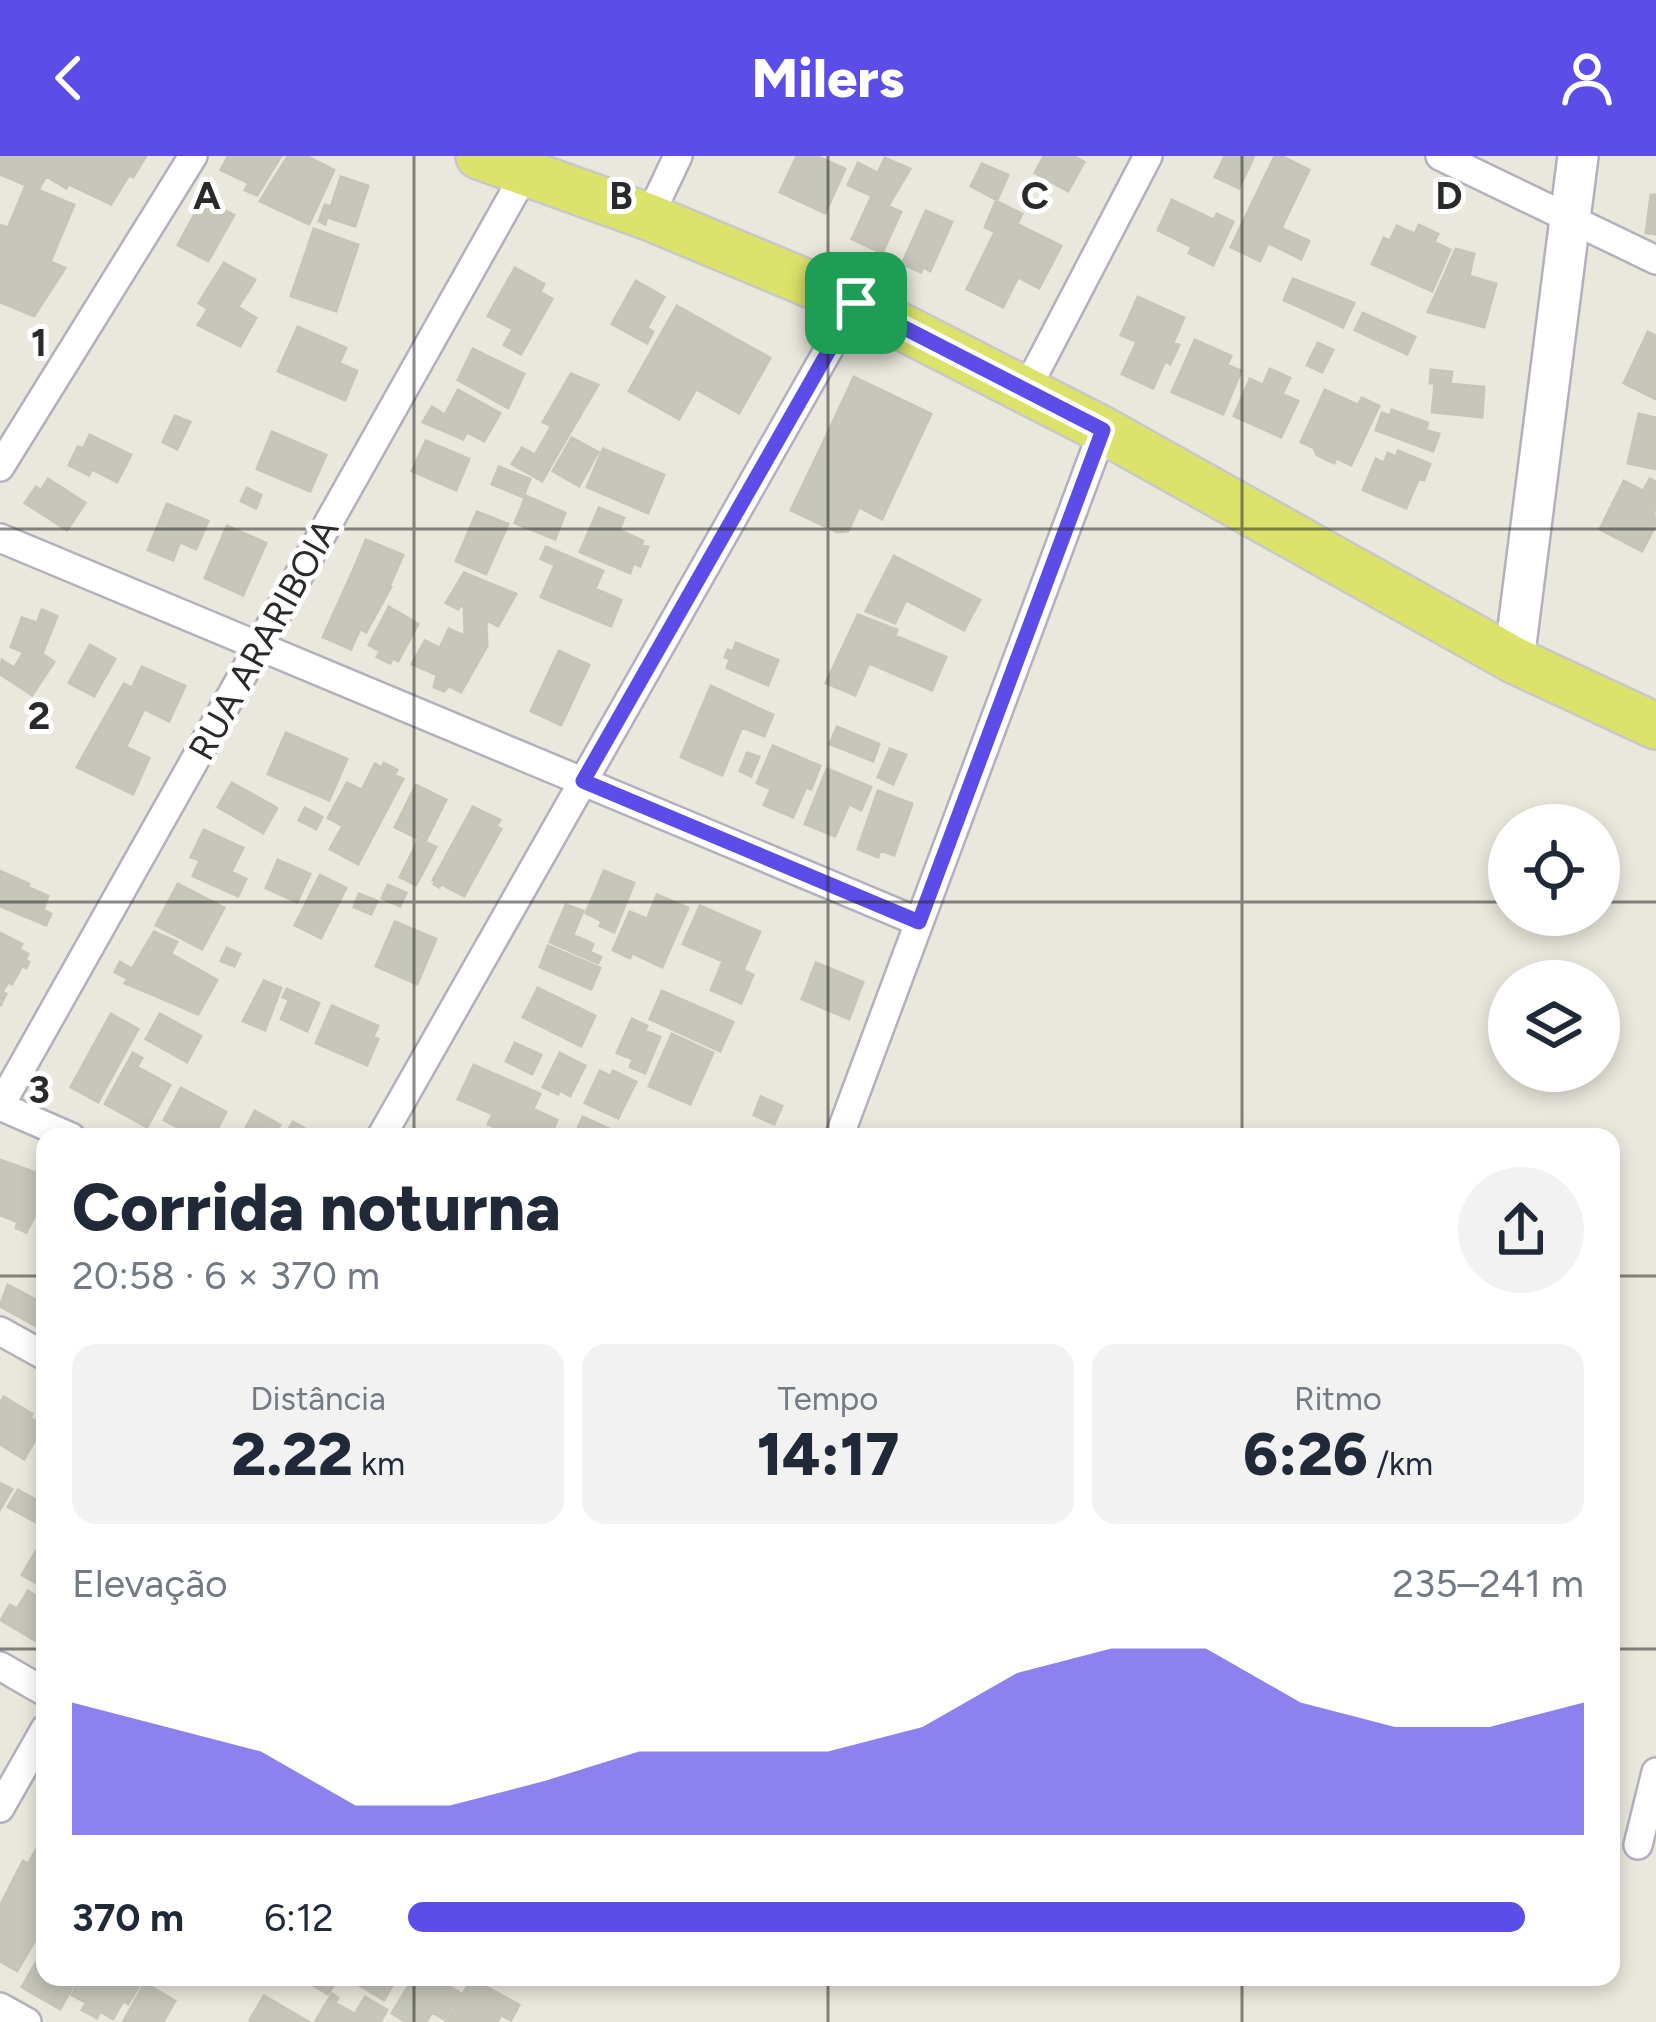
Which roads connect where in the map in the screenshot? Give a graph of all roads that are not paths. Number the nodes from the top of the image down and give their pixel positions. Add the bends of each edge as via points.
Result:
1 (194, 156) edge
2 (479, 156) edge
3 (678, 156) edge
4 (1148, 156) edge
5 (1440, 156) edge
6 (1578, 156) edge
7 (526, 172) junction
8 (649, 217) junction
9 (1570, 217) junction
10 (1656, 260) edge
11 (856, 303) junction
12 (1027, 390) junction
13 (1103, 430) junction
14 (0, 467) edge
15 (0, 538) edge
16 (259, 646) junction
17 (1514, 660) junction
18 (1656, 726) edge
19 (583, 781) junction
20 (919, 922) junction
21 (0, 1106) edge
22 (50, 1128) edge
23 (386, 1128) edge
24 (842, 1128) edge
25 (0, 1331) edge
26 (36, 1351) edge
27 (0, 1666) edge
28 (36, 1687) edge
29 (36, 1745) edge
30 (1656, 1772) edge
31 (0, 1808) edge
32 (1638, 1845) dead end
33 (0, 2007) edge
34 (27, 2022) edge

1 - 14 street
2 - 7 main road
3 - 8 street
4 - 12 street
5 - 9 street
6 - 9 street
7 - 8 main road
7 - 16 street, RUA ARARIBOIA
8 - 11 main road
9 - 10 street
9 - 17 street
11 - 12 main road
11 - 19 street
12 - 13 main road
13 - 17 main road
13 - 20 street
15 - 16 street
16 - 19 street
16 - 21 street, RUA ARARIBOIA
17 - 18 main road
19 - 20 street
19 - 23 street
20 - 24 street
21 - 22 street
25 - 26 street
27 - 28 street
29 - 31 street
30 - 32 street
33 - 34 street

